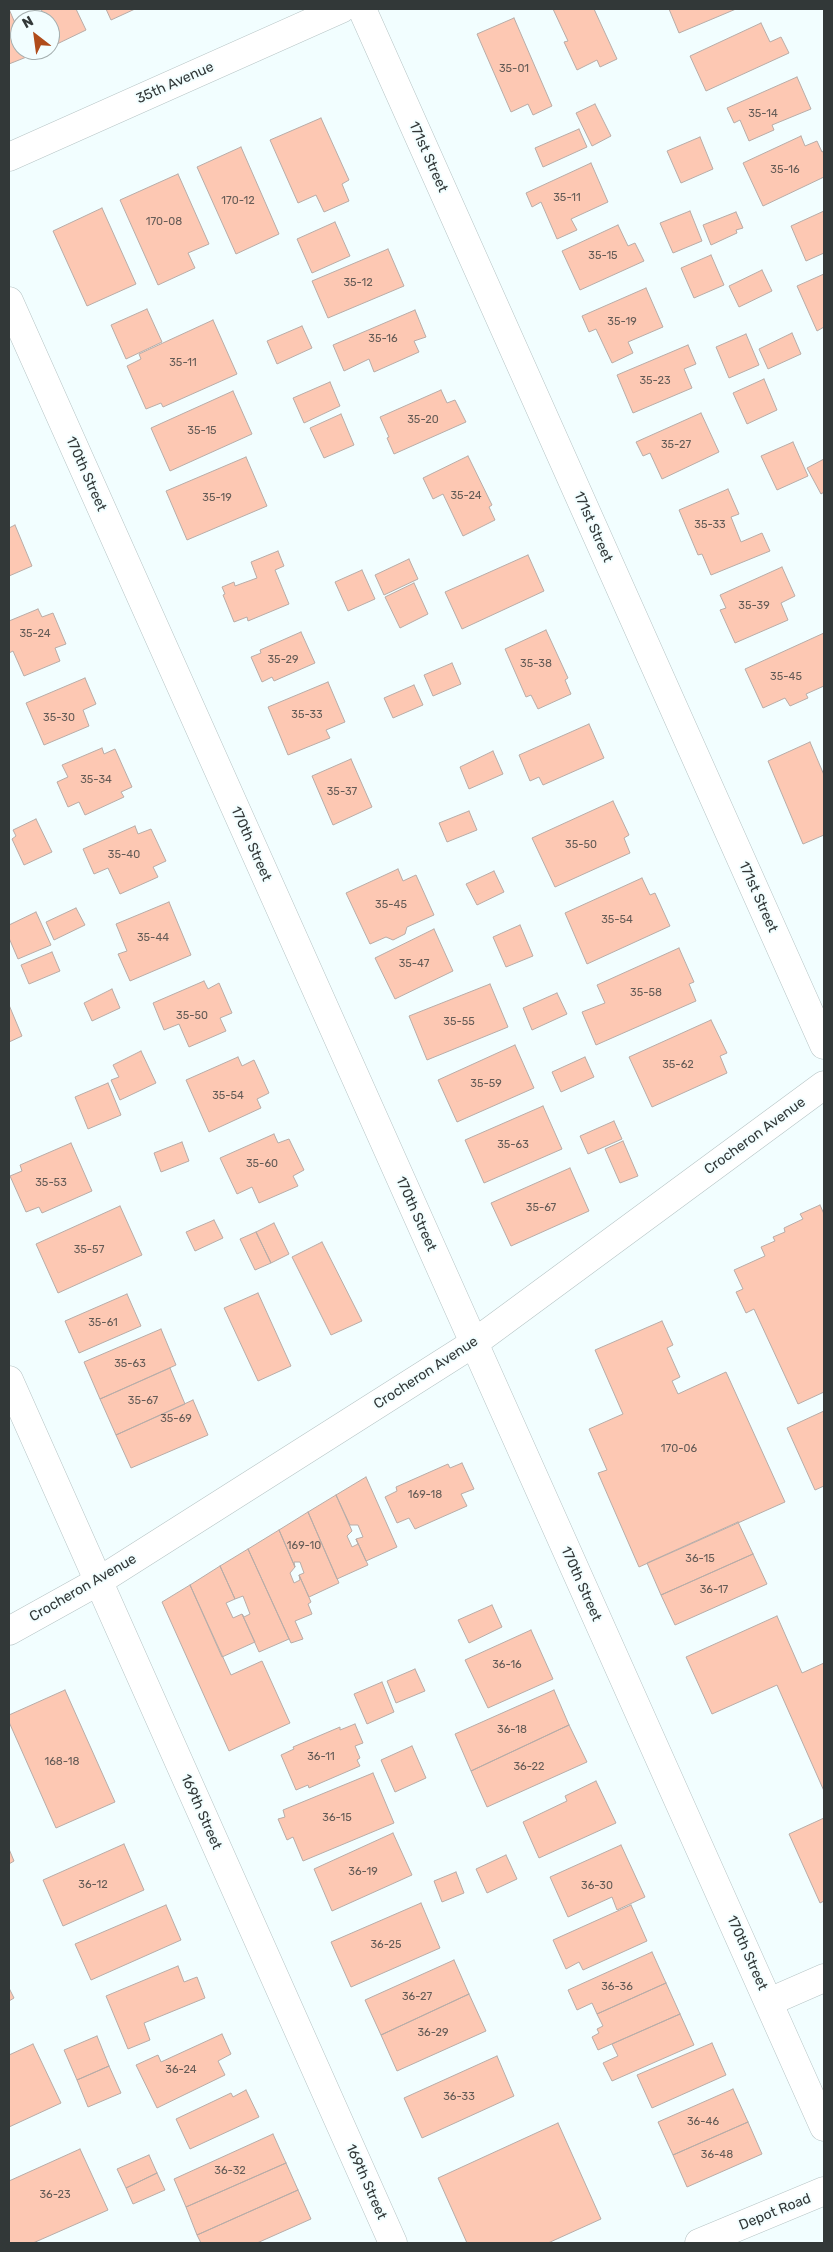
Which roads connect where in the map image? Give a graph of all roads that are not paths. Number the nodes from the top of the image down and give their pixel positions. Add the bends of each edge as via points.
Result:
1 (341, 9) edge
2 (362, 9) edge
3 (9, 158) edge
4 (9, 301) edge
5 (824, 1045) edge
6 (824, 1085) edge
7 (474, 1343) junction
8 (9, 1380) edge
9 (99, 1581) junction
10 (9, 1631) edge
11 (824, 1978) edge
12 (768, 2002) junction
13 (824, 2127) edge
14 (824, 2191) edge
15 (394, 2243) edge
16 (699, 2243) edge

1 - 3 street, 35th Avenue
2 - 5 street, 171st Street
4 - 7 street, 170th Street
6 - 7 street, Crocheron Avenue
7 - 9 street, Crocheron Avenue
7 - 12 street, 170th Street
8 - 9 street, 169th Street
9 - 10 street, Crocheron Avenue
9 - 15 street, 169th Street
11 - 12 street
12 - 13 street, 170th Street
14 - 16 street, Depot Road

